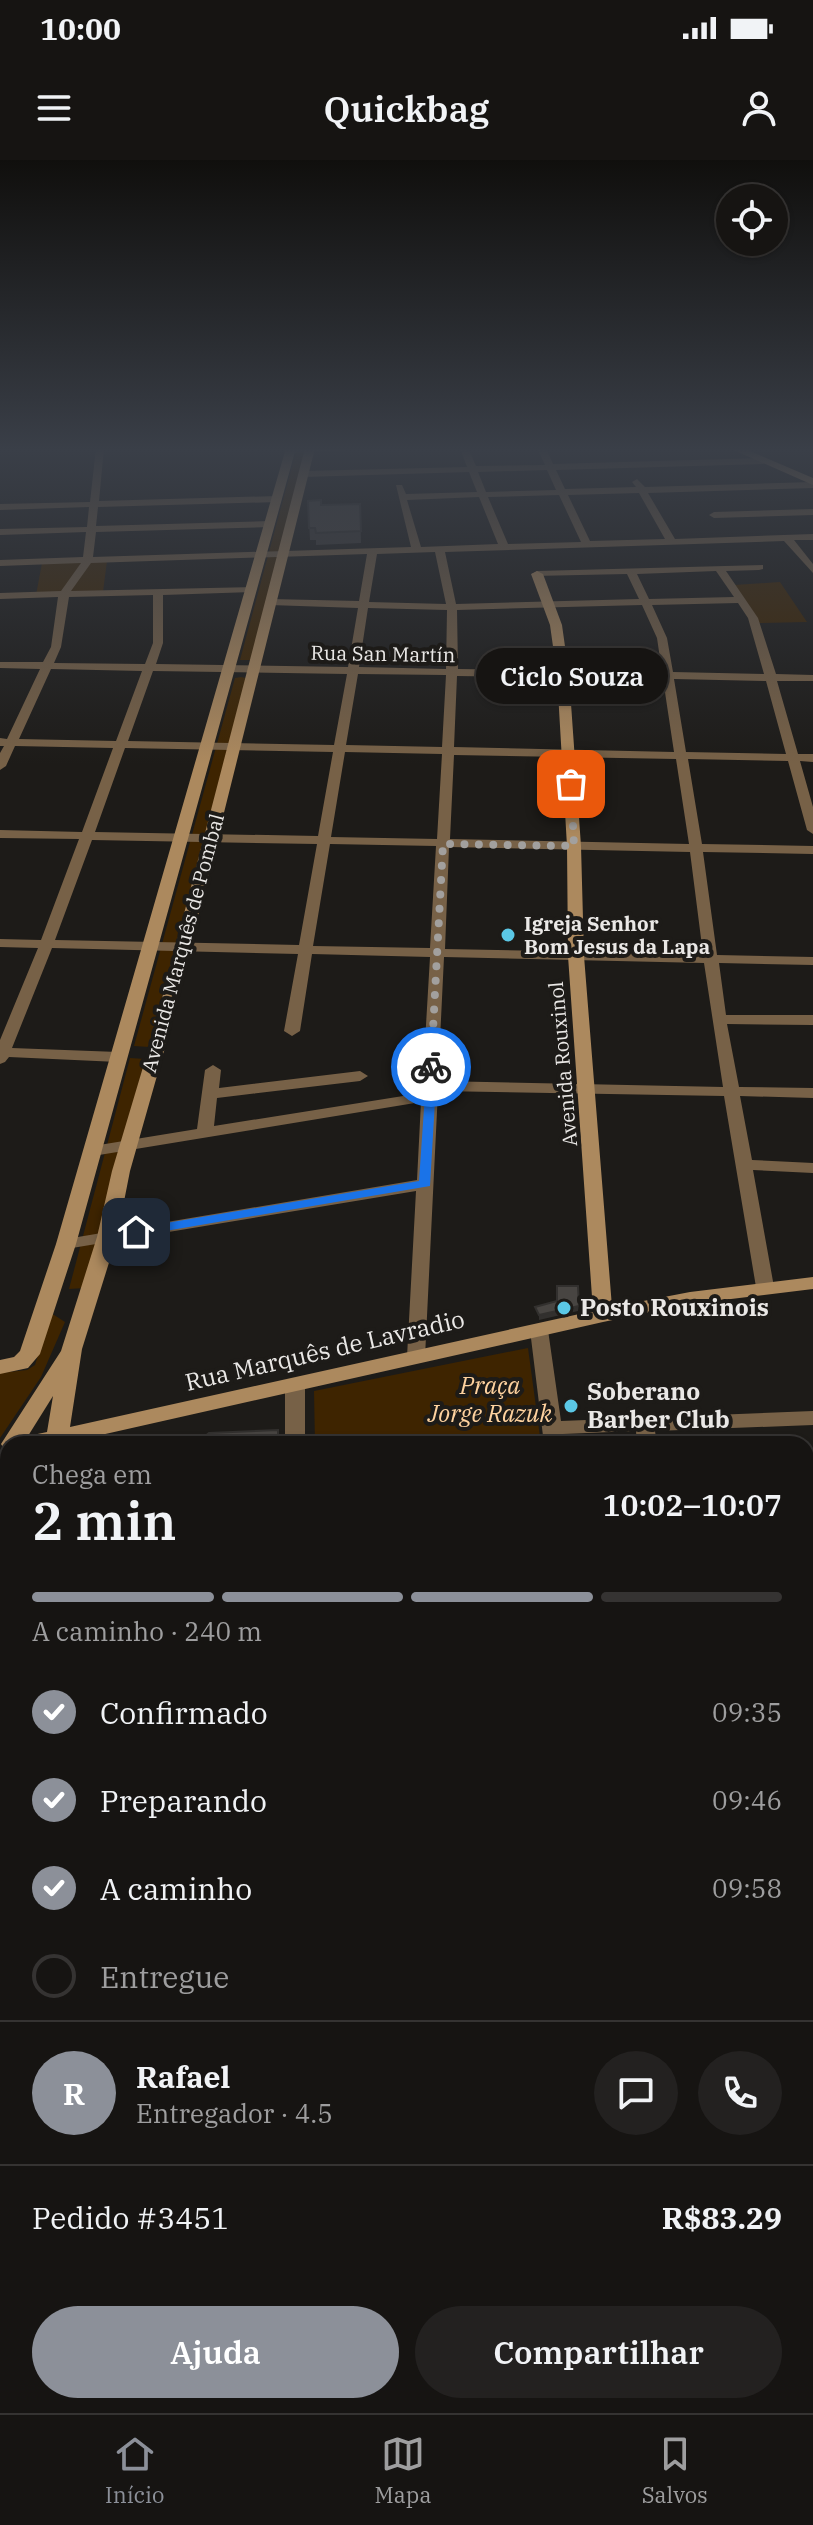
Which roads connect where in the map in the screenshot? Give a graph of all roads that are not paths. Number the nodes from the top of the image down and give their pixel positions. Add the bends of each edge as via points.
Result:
1 (89, 553) edge
2 (316, 553) edge
3 (372, 553) edge
4 (440, 553) edge
5 (799, 553) edge
6 (261, 555) junction
7 (283, 555) junction
8 (88, 560) junction
9 (0, 563) edge
10 (759, 567) dead end
11 (719, 568) junction
12 (813, 570) edge
13 (631, 571) junction
14 (537, 574) joint
15 (252, 589) junction
16 (158, 592) junction
17 (64, 594) junction
18 (0, 596) edge
19 (740, 600) junction
20 (270, 602) junction
21 (646, 602) junction
22 (364, 604) junction
23 (548, 605) junction
24 (452, 607) junction
25 (0, 665) edge
26 (47, 665) junction
27 (149, 667) junction
28 (230, 669) junction
29 (253, 670) junction
30 (350, 671) junction
31 (452, 673) junction
32 (563, 675) junction
33 (667, 676) junction
34 (769, 677) junction
35 (813, 678) edge
36 (6, 742) edge
37 (121, 744) junction
38 (208, 747) junction
39 (234, 747) junction
40 (338, 749) junction
41 (448, 751) junction
42 (569, 753) junction
43 (679, 755) junction
44 (794, 757) junction
45 (813, 758) edge
46 (0, 766) edge
47 (813, 830) edge
48 (0, 834) edge
49 (87, 835) junction
50 (182, 839) junction
51 (210, 840) junction
52 (322, 841) junction
53 (443, 844) junction
54 (574, 846) junction
55 (696, 848) junction
56 (813, 850) edge
57 (0, 943) edge
58 (47, 943) junction
59 (153, 947) junction
60 (182, 948) junction
61 (303, 951) junction
62 (437, 953) junction
63 (576, 956) junction
64 (711, 958) junction
65 (813, 961) edge
66 (719, 1019) junction
67 (813, 1020) edge
68 (292, 1031) dead end
69 (2, 1056) edge
70 (118, 1057) junction
71 (213, 1070) dead end
72 (360, 1076) dead end
73 (587, 1089) junction
74 (430, 1091) junction
75 (732, 1091) junction
76 (813, 1093) edge
77 (211, 1094) junction
78 (205, 1133) junction
79 (129, 1145) junction
80 (93, 1151) junction
81 (744, 1165) junction
82 (813, 1168) edge
83 (425, 1184) junction
84 (107, 1237) junction
85 (66, 1244) junction
86 (813, 1283) edge
87 (765, 1287) junction
88 (48, 1299) junction
89 (603, 1315) junction
90 (80, 1323) junction
91 (539, 1330) junction
92 (72, 1349) junction
93 (416, 1357) junction
94 (0, 1367) edge
95 (295, 1384) junction
96 (813, 1418) edge
97 (646, 1434) edge
98 (16, 1436) edge
99 (57, 1436) edge
100 (61, 1436) edge
101 (295, 1436) edge
102 (554, 1436) edge

1 - 8 street
2 - 7 street
3 - 22 street
4 - 24 street
5 - 12 street
6 - 7 main road
6 - 8 street
6 - 15 main road, Avenida Marquês de Pombal
7 - 20 main road, Avenida Marquês de Pombal
8 - 9 street
8 - 17 street
10 - 11 street
11 - 13 street
11 - 19 street
13 - 14 street
13 - 21 street
14 - 23 main road, Avenida Rouxinol
15 - 16 street
15 - 28 main road, Avenida Marquês de Pombal
16 - 17 street
16 - 27 street via 158,643
17 - 18 street
17 - 26 street via 56,647
19 - 21 street
19 - 34 street via 753,618
20 - 22 street
20 - 29 main road, Avenida Marquês de Pombal
21 - 23 street
21 - 33 street via 662,638
22 - 24 street
22 - 30 street
23 - 24 street
23 - 32 main road, Avenida Rouxinol
24 - 31 street
25 - 26 street
26 - 27 street
26 - 36 street
27 - 28 street
27 - 37 street
28 - 29 main road
28 - 38 main road, Avenida Marquês de Pombal
29 - 30 street, Rua San Martín
29 - 39 main road, Avenida Marquês de Pombal
30 - 31 street, Rua San Martín
30 - 40 street
31 - 32 street, Rua San Martín
31 - 41 street
32 - 33 street, Rua San Martín
32 - 42 main road, Avenida Rouxinol
33 - 34 street, Rua San Martín
33 - 43 street
34 - 35 street, Rua San Martín
34 - 44 street
36 - 37 street
36 - 46 street
37 - 38 street
37 - 49 street
38 - 39 main road
38 - 50 main road, Avenida Marquês de Pombal
39 - 40 street
39 - 51 main road, Avenida Marquês de Pombal
40 - 41 street
40 - 52 street
41 - 42 street
41 - 53 street
42 - 43 street
42 - 54 main road, Avenida Rouxinol
43 - 44 street
43 - 55 street
44 - 45 street
44 - 47 street
48 - 49 street
49 - 50 street
49 - 58 street
50 - 51 main road
50 - 59 main road, Avenida Marquês de Pombal
51 - 52 street
51 - 60 main road, Avenida Marquês de Pombal
52 - 53 street
52 - 61 street
53 - 54 street
53 - 62 street
54 - 55 street
54 - 63 main road, Avenida Rouxinol
55 - 56 street
55 - 64 street
57 - 58 street
58 - 59 street
58 - 69 street
59 - 60 main road
59 - 60 main road
59 - 70 main road, Avenida Marquês de Pombal
60 - 61 street
60 - 79 main road, Avenida Marquês de Pombal
61 - 62 street
61 - 68 street
62 - 63 street
62 - 74 street
63 - 64 street
63 - 73 main road, Avenida Rouxinol
64 - 65 street
64 - 66 street
66 - 67 street
66 - 75 street
69 - 70 street
70 - 80 main road, Avenida Marquês de Pombal
71 - 77 street
72 - 77 street
73 - 74 street
73 - 75 street
73 - 89 main road, Avenida Rouxinol
74 - 78 street
74 - 83 street
75 - 76 street
75 - 81 street
77 - 78 street
78 - 79 street
79 - 80 street
79 - 84 main road, Avenida Marquês de Pombal
80 - 85 main road, Avenida Marquês de Pombal
81 - 82 street
81 - 87 street
83 - 84 street
83 - 93 street
84 - 85 street
84 - 90 main road, Avenida Marquês de Pombal
85 - 88 main road, Avenida Marquês de Pombal
86 - 87 main road, Rua Marquês de Lavradio
87 - 89 main road, Rua Marquês de Lavradio
88 - 90 main road via 61,1315
88 - 94 main road, Avenida Marquês de Pombal via 30,1354 21,1363
89 - 91 main road, Rua Marquês de Lavradio
90 - 92 main road, Avenida Marquês de Pombal
91 - 93 main road, Rua Marquês de Lavradio
91 - 102 street
92 - 98 main road
92 - 99 main road, Avenida Marquês de Pombal
93 - 95 main road, Rua Marquês de Lavradio
95 - 100 main road, Rua Marquês de Lavradio
95 - 101 street
96 - 97 street
97 - 102 street

